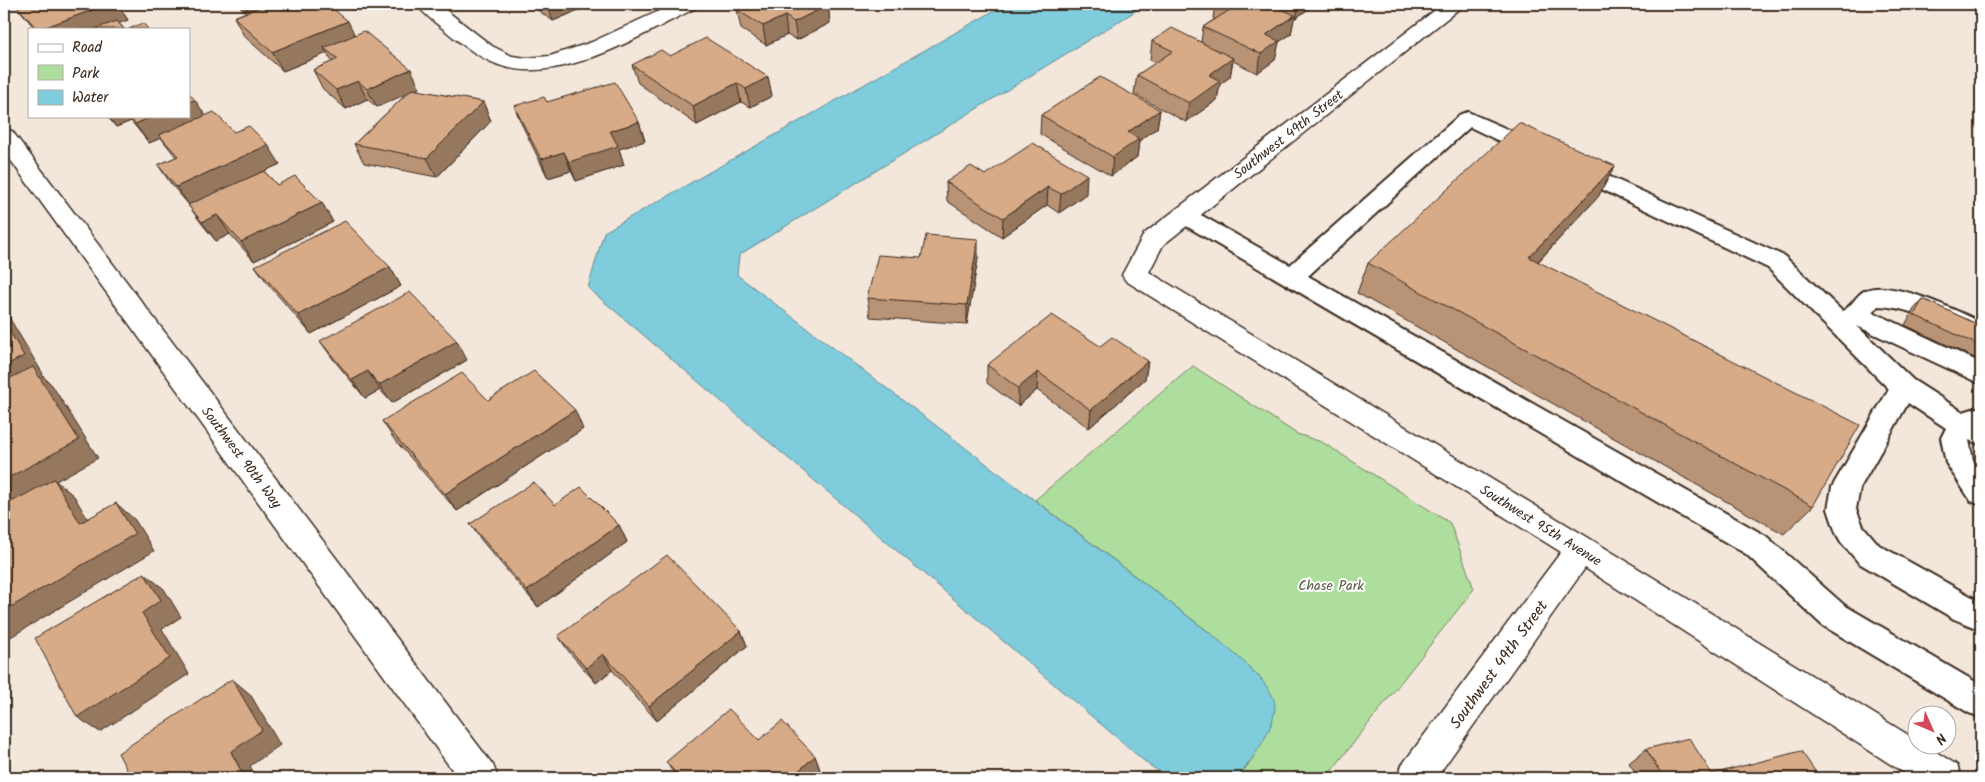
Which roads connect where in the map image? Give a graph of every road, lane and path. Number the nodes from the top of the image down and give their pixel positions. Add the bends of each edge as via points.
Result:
1 (426, 4) edge
2 (689, 4) edge
3 (1455, 4) edge
4 (4, 136) edge
5 (1184, 215) junction
6 (1135, 276) joint
7 (1292, 277) junction
8 (1847, 319) junction
9 (1981, 333) edge
10 (1981, 374) edge
11 (1904, 387) junction
12 (1976, 422) edge
13 (1981, 493) edge
14 (1581, 550) junction
15 (1981, 616) edge
16 (1981, 702) edge
17 (480, 778) edge
18 (1415, 778) edge
19 (1944, 778) edge

1 - 2 street via 492,54 528,64 578,55
3 - 5 street, Southwest 49th Street
4 - 17 street, Southwest 90th Way
5 - 6 street, Southwest 49th Street via 1153,240
5 - 7 lane
6 - 14 street, Southwest 95th Avenue
7 - 8 lane via 1468,118 1776,262
7 - 16 lane via 1756,545 1833,615
8 - 9 lane via 1872,297 1890,296 1916,303
8 - 10 lane
8 - 11 lane
11 - 12 lane
11 - 15 lane via 1846,487 1842,509 1851,533 1868,554
12 - 13 lane via 1955,438 1960,463
14 - 18 street, Southwest 49th Street
14 - 19 street, Southwest 95th Avenue

